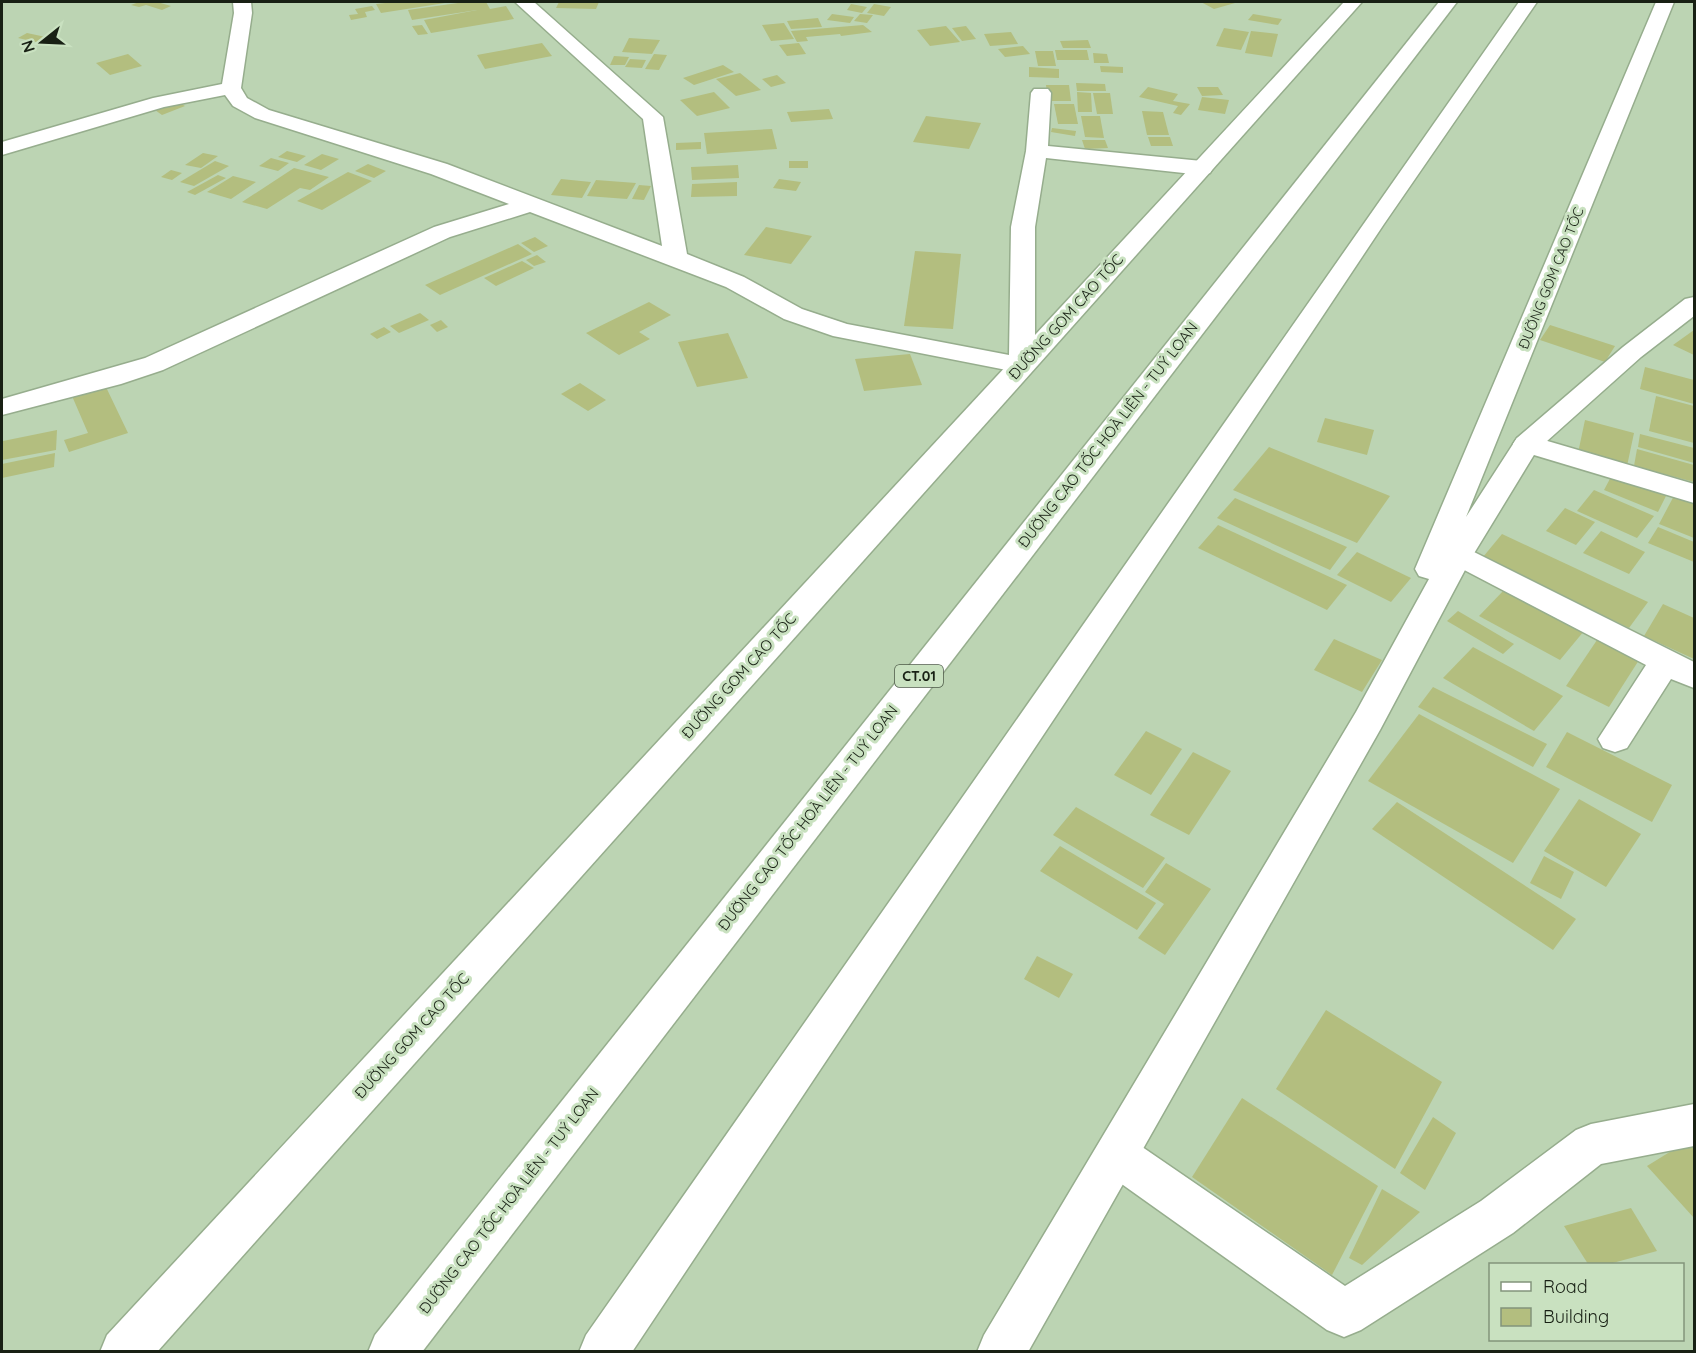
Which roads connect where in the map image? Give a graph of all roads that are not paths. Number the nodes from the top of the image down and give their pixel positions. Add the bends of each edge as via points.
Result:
1 (242, 2) edge
2 (524, 2) edge
3 (1353, 2) edge
4 (1448, 2) edge
5 (1528, 2) edge
6 (1665, 2) edge
7 (231, 88) junction
8 (1041, 93) dead end
9 (2, 149) edge
10 (1037, 151) junction
11 (1202, 168) junction
12 (531, 204) junction
13 (735, 282) junction
14 (1695, 304) edge
15 (1022, 365) junction
16 (2, 407) edge
17 (1527, 444) junction
18 (1695, 494) edge
19 (1458, 554) junction
20 (1681, 668) edge
21 (1368, 721) junction
22 (1615, 740) dead end
23 (1695, 1125) edge
24 (1117, 1155) junction
25 (124, 1352) edge
26 (392, 1352) edge
27 (603, 1352) edge
28 (1001, 1352) edge

1 - 7 main road
2 - 13 main road via 653,117 676,258
3 - 11 main road, ĐƯỜNG GOM CAO TỐC
4 - 26 main road, ĐƯỜNG CAO TỐC HOÀ LIÊN - TUÝ LOAN / CT.01
5 - 27 main road
6 - 21 main road, ĐƯỜNG GOM CAO TỐC
7 - 9 main road via 160,102
7 - 12 main road via 240,102 262,114 440,169
8 - 10 main road
10 - 11 main road
10 - 15 main road via 1023,227
11 - 15 main road, ĐƯỜNG GOM CAO TỐC
12 - 13 main road
12 - 16 main road via 442,232 154,364
13 - 15 main road via 793,314 842,331
14 - 17 main road via 1632,352
15 - 25 main road, ĐƯỜNG GOM CAO TỐC
17 - 18 main road
17 - 19 main road
19 - 20 main road
19 - 21 main road
20 - 22 main road
21 - 24 main road
23 - 24 main road via 1590,1145 1497,1217 1344,1313
24 - 28 main road

